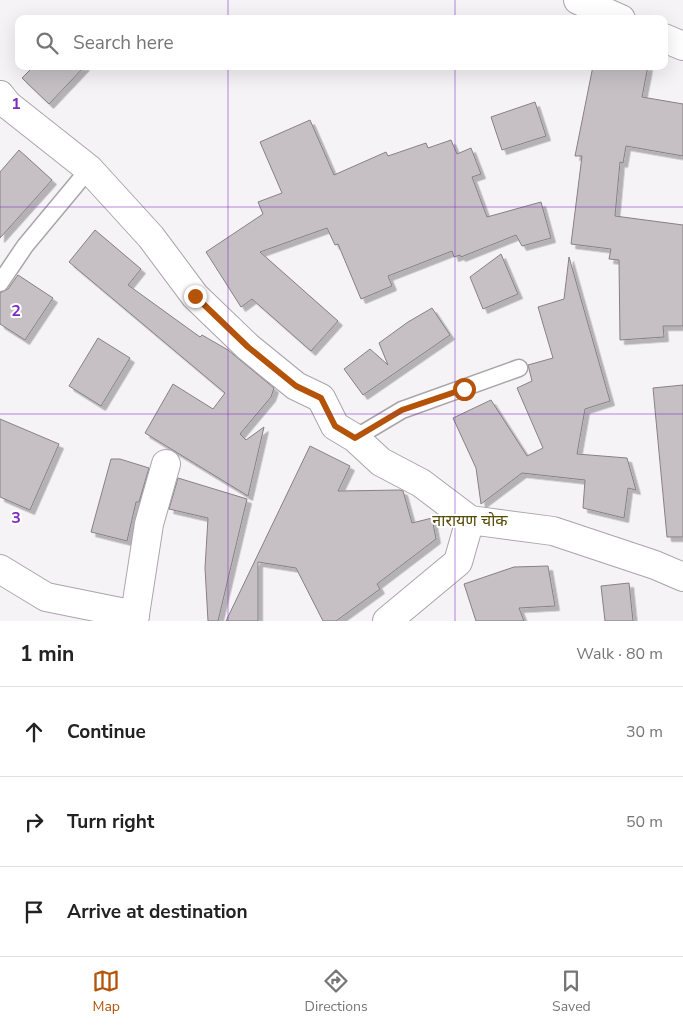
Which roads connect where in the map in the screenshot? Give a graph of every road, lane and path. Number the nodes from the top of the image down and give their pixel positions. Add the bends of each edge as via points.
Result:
1 (578, 0) edge
2 (612, 15) edge
3 (668, 40) edge
4 (683, 46) edge
5 (0, 95) edge
6 (89, 170) junction
7 (0, 283) edge
8 (519, 368) dead end
9 (355, 438) junction
10 (166, 464) dead end
11 (470, 520) junction
12 (0, 569) edge
13 (683, 577) edge
14 (135, 618) edge
15 (387, 621) edge

1 - 2 street
3 - 4 street
5 - 6 street
6 - 7 lane via 25,246
6 - 9 street via 151,237 195,296 248,347 296,386 321,398 335,426
8 - 9 lane via 402,410
9 - 11 street via 381,462 421,484
10 - 14 street via 149,524
11 - 13 street via 553,531
11 - 15 street via 458,562
12 - 14 street via 46,597

